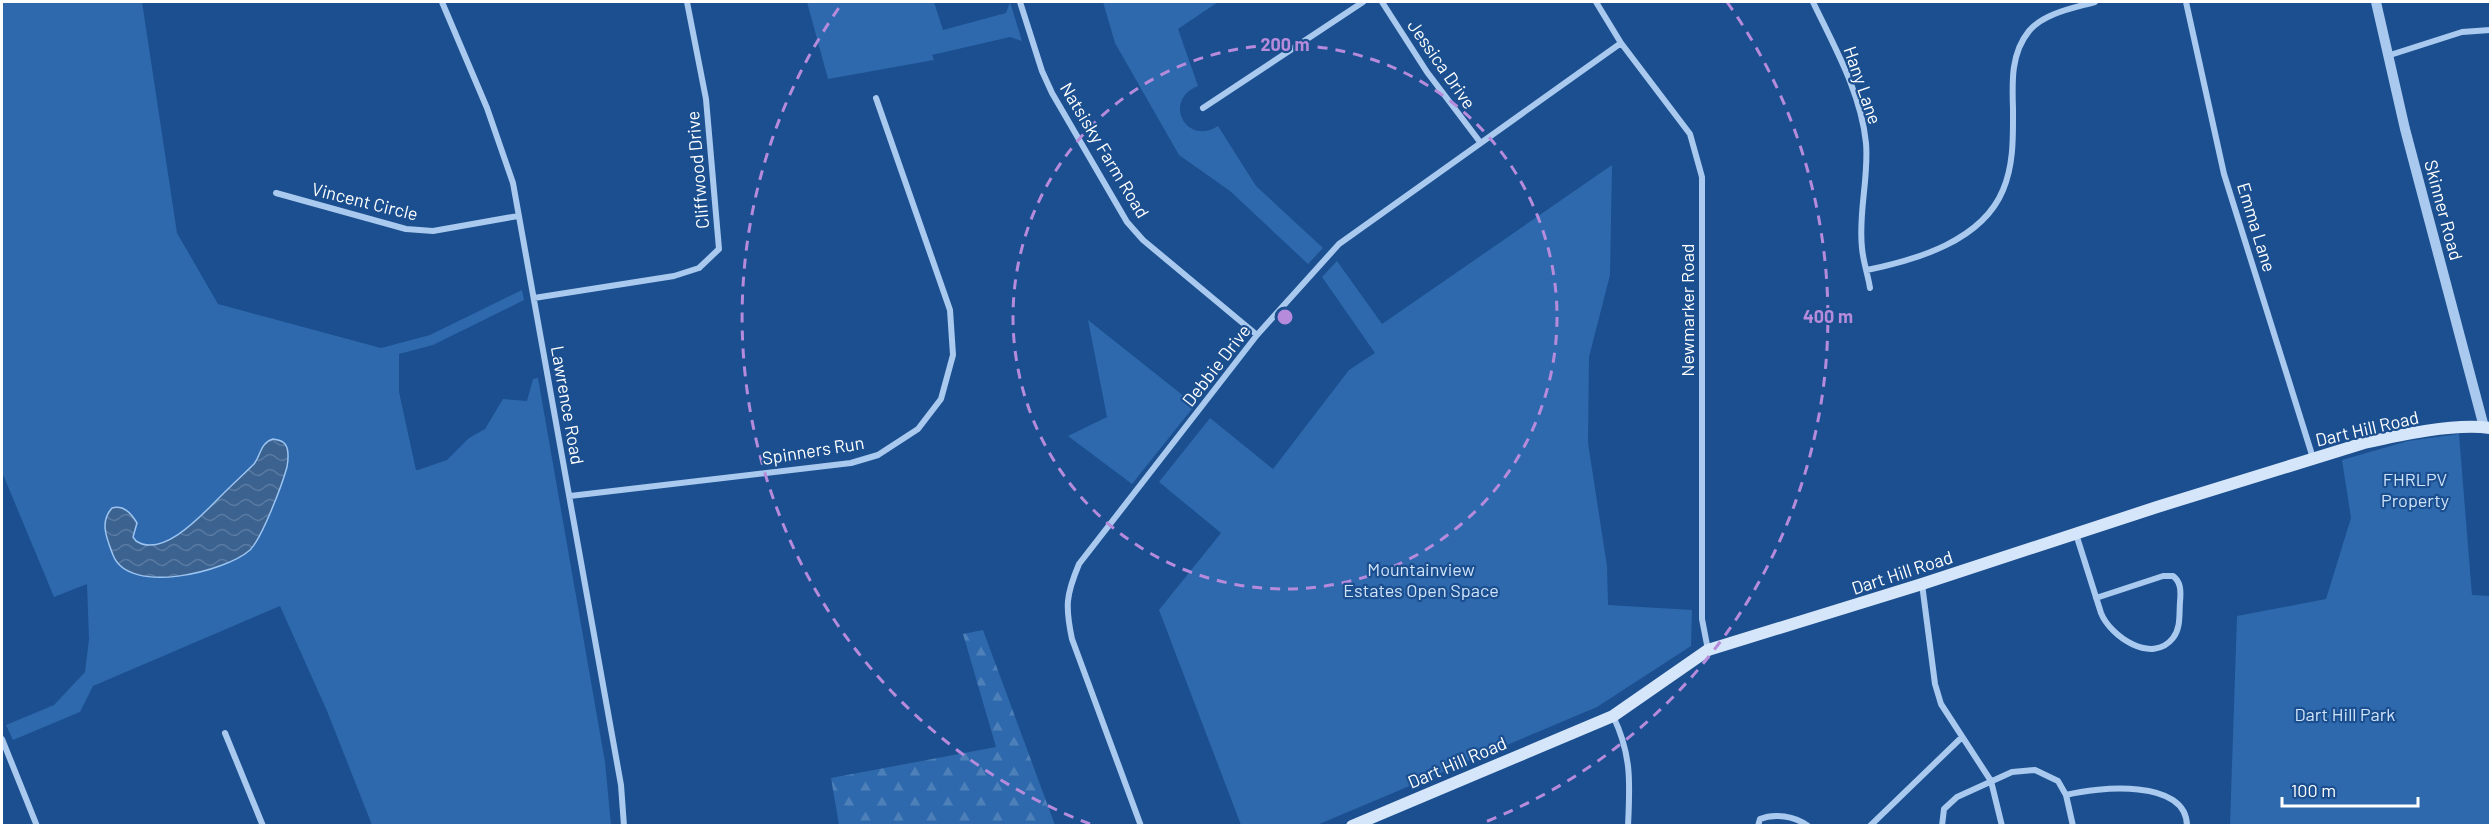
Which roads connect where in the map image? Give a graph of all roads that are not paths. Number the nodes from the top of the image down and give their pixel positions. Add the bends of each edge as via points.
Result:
1 (442, 2) edge
2 (687, 2) edge
3 (1020, 2) edge
4 (1363, 2) edge
5 (1382, 2) edge
6 (1596, 2) edge
7 (1813, 2) edge
8 (2095, 2) edge
9 (2186, 2) edge
10 (2376, 2) edge
11 (2490, 30) edge
12 (1621, 43) junction
13 (2388, 56) junction
14 (876, 98) dead end
15 (1203, 108) dead end
16 (1480, 142) junction
17 (276, 193) dead end
18 (518, 216) junction
19 (1867, 270) junction
20 (1870, 288) dead end
21 (534, 298) junction
22 (1257, 335) junction
23 (2487, 427) edge
24 (2313, 458) junction
25 (570, 496) junction
26 (2076, 534) junction
27 (1922, 584) junction
28 (2096, 598) junction
29 (1708, 650) junction
30 (1613, 716) junction
31 (225, 733) dead end
32 (1961, 738) junction
33 (2, 739) edge
34 (1991, 781) junction
35 (2067, 795) junction
36 (38, 825) edge
37 (263, 825) edge
38 (624, 825) edge
39 (1141, 825) edge
40 (1352, 825) edge
41 (1628, 825) edge
42 (1758, 825) edge
43 (1808, 825) edge
44 (1870, 825) edge
45 (1942, 825) edge
46 (2002, 825) edge
47 (2073, 825) edge
48 (2187, 825) edge

1 - 18 street, Lawrence Road via 500,141
2 - 21 street, Cliffwood Drive via 706,99 719,249 699,268 674,276
3 - 22 street, Natsisky Farm Road via 1052,93 1127,222 1143,240
4 - 15 street
5 - 16 street, Jessica Drive via 1427,72
6 - 12 street, Newmarker Road
7 - 19 street, Hany Lane via 1860,110 1866,141 1862,249
8 - 19 street via 2042,20 2030,30 2018,50 2013,71 2010,166 2003,190 1990,211 1947,245
9 - 24 street, Emma Lane via 2224,174
10 - 13 street, Skinner Road
11 - 13 street via 2462,32
12 - 16 street, Debbie Drive
12 - 29 street, Newmarker Road via 1690,134 1702,177 1702,619
13 - 23 street, Skinner Road
14 - 25 street, Spinners Run via 950,310 953,355 940,399 918,429 878,455 851,463
16 - 22 street, Debbie Drive via 1339,244
17 - 18 street, Vincent Circle via 424,231
18 - 21 street, Lawrence Road
19 - 20 street, Hany Lane
21 - 25 street, Lawrence Road
22 - 39 street, Debbie Drive via 1079,564 1068,591 1067,616 1072,639
23 - 24 main road, Dart Hill Road via 2397,436
24 - 26 main road, Dart Hill Road
25 - 38 street, Lawrence Road via 621,785
26 - 27 main road, Dart Hill Road
26 - 28 street
27 - 29 main road, Dart Hill Road
27 - 32 street via 1935,684 1941,704
28 - 28 street via 2106,625 2132,644 2150,649 2170,642 2176,633 2181,593 2173,576
29 - 30 main road, Dart Hill Road
30 - 40 main road, Dart Hill Road
30 - 41 street via 1623,737 1630,769
31 - 37 street
32 - 34 street
32 - 44 street
33 - 36 street
34 - 35 street via 2012,772 2035,770 2058,781
34 - 45 street via 1957,797 1944,809
34 - 46 street
35 - 47 street
35 - 48 street via 2089,789 2166,794 2180,804
42 - 43 street via 1760,819 1768,816 1783,816

